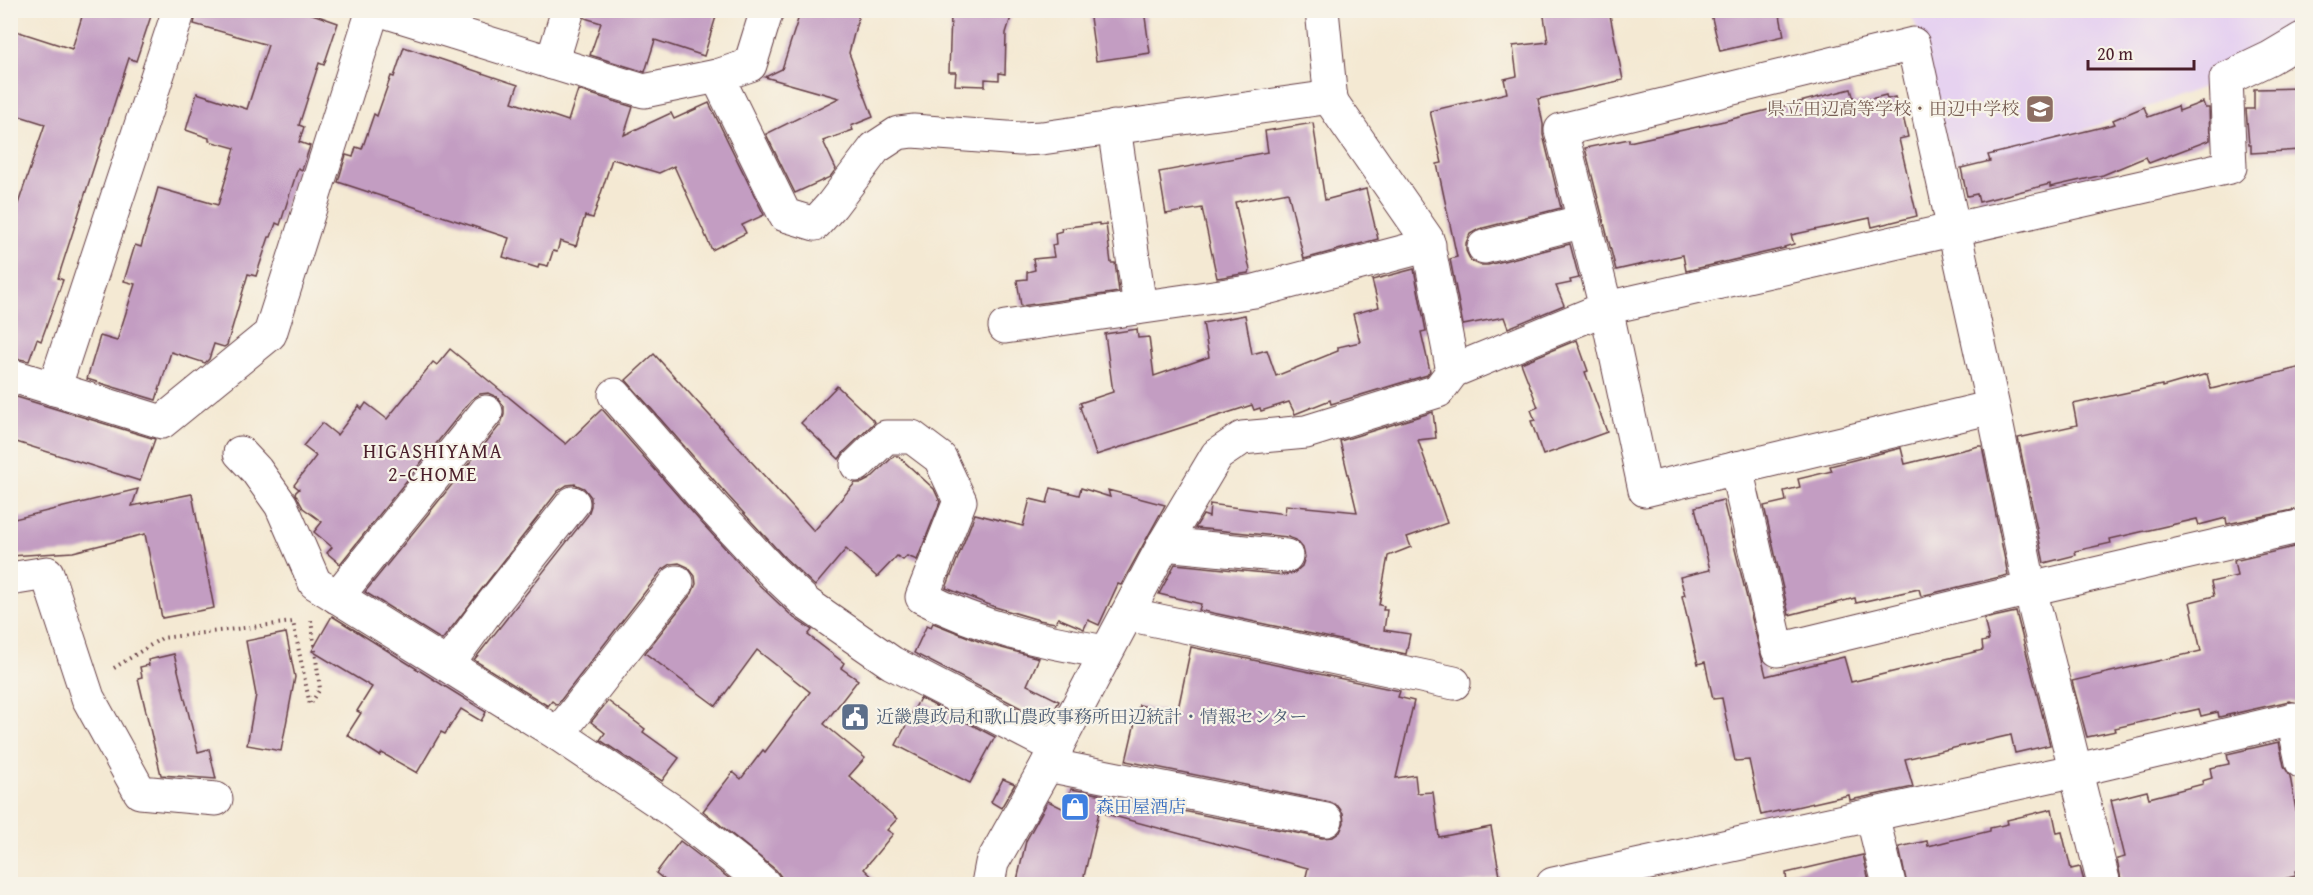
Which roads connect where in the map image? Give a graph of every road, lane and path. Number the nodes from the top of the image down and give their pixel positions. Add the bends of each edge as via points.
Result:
1 (179, 10) edge
2 (373, 10) edge
3 (381, 10) edge
4 (568, 10) edge
5 (767, 10) edge
6 (1322, 10) edge
7 (2302, 39) edge
8 (552, 63) junction
9 (717, 76) junction
10 (1331, 97) junction
11 (1114, 127) junction
12 (1584, 221) junction
13 (1954, 228) junction
14 (1429, 245) junction
15 (1484, 247) dead end
16 (1140, 307) junction
17 (1606, 308) junction
18 (1005, 327) dead end
19 (1453, 371) junction
20 (10, 375) edge
21 (54, 389) junction
22 (615, 395) dead end
23 (1993, 407) junction
24 (486, 412) dead end
25 (240, 453) dead end
26 (857, 465) dead end
27 (1736, 468) junction
28 (573, 503) dead end
29 (2302, 526) edge
30 (1164, 544) junction
31 (1286, 556) dead end
32 (10, 579) edge
33 (676, 582) dead end
34 (2030, 589) junction
35 (326, 590) junction
36 (1127, 614) junction
37 (1106, 652) junction
38 (448, 664) junction
39 (1454, 683) dead end
40 (100, 719) junction
41 (558, 735) junction
42 (1052, 757) junction
43 (2302, 762) edge
44 (2077, 770) junction
45 (216, 799) dead end
46 (1872, 815) junction
47 (1326, 820) dead end
48 (764, 885) edge
49 (988, 885) edge
50 (1553, 885) edge
51 (1889, 885) edge
52 (2104, 885) edge

1 - 21 street
2 - 21 street via 270,334 162,422
3 - 8 street
4 - 8 street
5 - 9 street via 750,65
6 - 10 street
7 - 13 street via 2226,79 2230,167
8 - 9 street via 644,91
9 - 11 street via 785,215 815,224 875,148 898,133 1020,139
10 - 11 street
10 - 14 street
11 - 16 street
12 - 13 street via 1561,130 1913,44
12 - 15 street
12 - 17 street
13 - 17 street
13 - 23 street
14 - 16 street via 1255,291
14 - 19 street
16 - 18 street
17 - 19 street
17 - 27 street via 1645,490
19 - 30 street via 1438,391 1306,432 1242,438 1217,455
20 - 21 street
22 - 42 street via 714,509 807,604 892,663
23 - 27 street
23 - 34 street
24 - 35 street
25 - 35 street via 280,505
26 - 37 street via 886,437 912,437 940,458 960,501 922,597 994,628
27 - 34 street via 1778,650
28 - 38 street
29 - 34 street
30 - 31 street
30 - 36 street
32 - 40 street via 47,573 88,698
33 - 41 street
34 - 44 street
35 - 38 street
35 - 40 path via 307,594 320,688 310,705 292,622 162,638 108,671
36 - 37 street
36 - 39 street
37 - 42 street
38 - 41 street
40 - 45 street via 140,792
41 - 48 street via 674,812
42 - 47 street
42 - 49 street via 992,863
43 - 44 street via 2293,719
44 - 46 street
44 - 52 street
46 - 50 street
46 - 51 street

